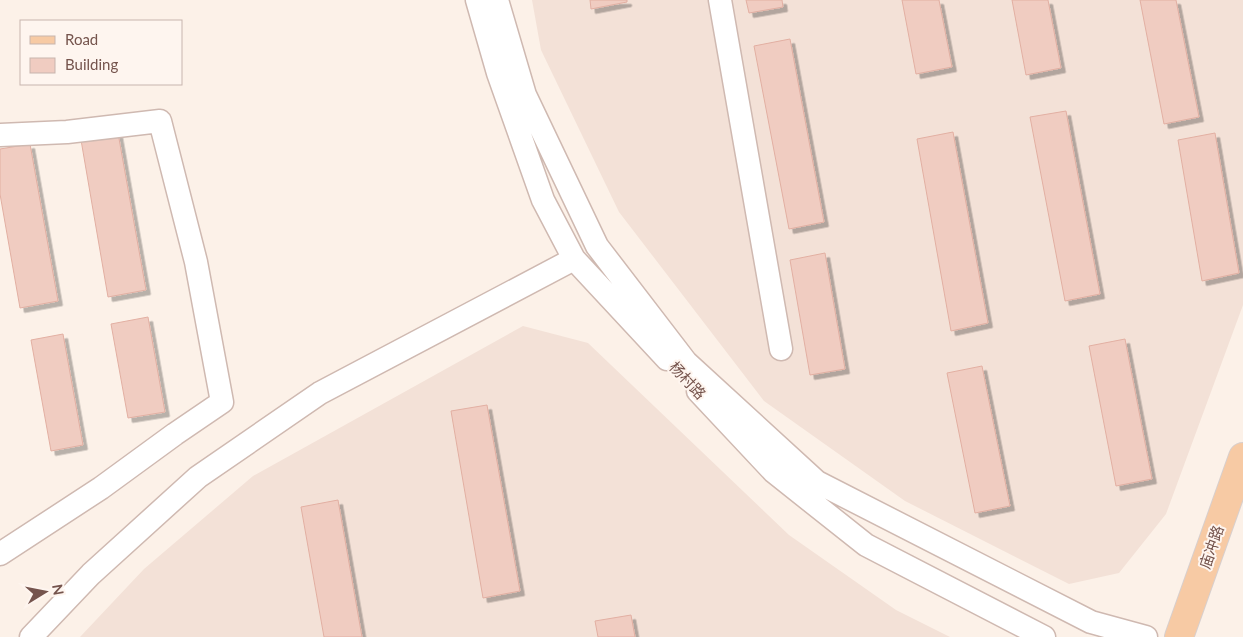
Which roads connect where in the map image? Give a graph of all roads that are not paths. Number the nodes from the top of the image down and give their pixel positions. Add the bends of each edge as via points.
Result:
1 (477, 0) edge
2 (497, 0) edge
3 (720, 0) edge
4 (0, 135) edge
5 (574, 258) junction
6 (781, 350) dead end
7 (1243, 457) edge
8 (0, 554) edge
9 (31, 637) edge
10 (1044, 637) edge
11 (1146, 637) edge
12 (1179, 637) edge

1 - 5 street, 杨村路 via 498,73 543,200
2 - 11 street via 525,95 598,246 686,362 817,482 1091,622
3 - 6 street
4 - 8 street via 68,132 160,121 196,262 222,402 101,488
5 - 9 street via 320,393 198,476 92,574
5 - 10 street, 杨村路 via 774,472 866,545
7 - 12 main road, 庙冲路

